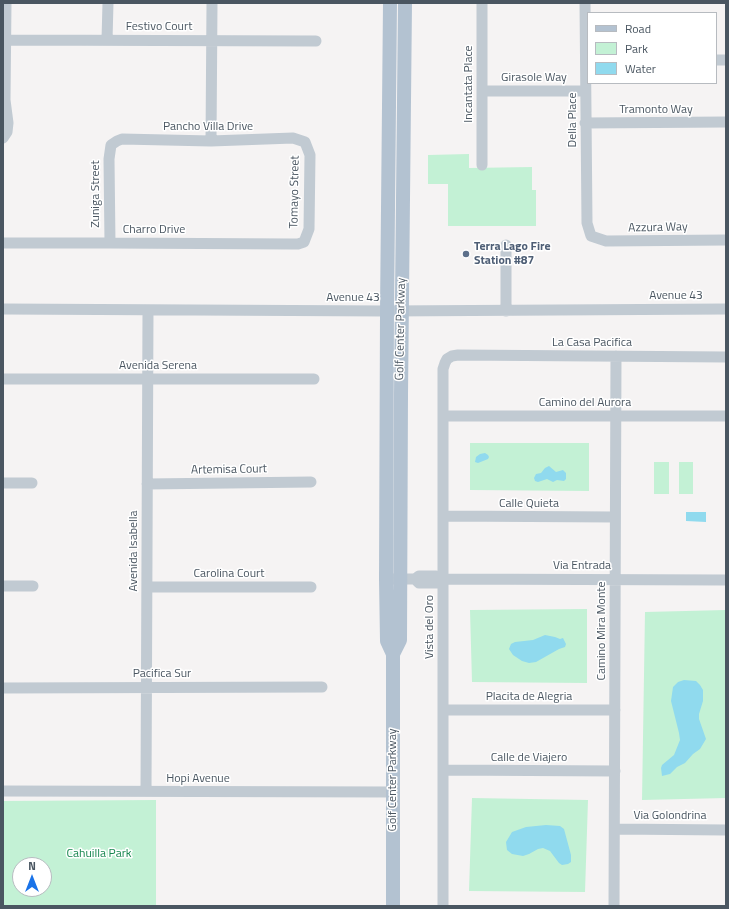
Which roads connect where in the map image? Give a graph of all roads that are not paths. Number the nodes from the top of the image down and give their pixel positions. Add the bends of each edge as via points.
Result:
1 (6, 3) edge
2 (108, 3) edge
3 (212, 3) edge
4 (390, 3) edge
5 (405, 3) edge
6 (482, 3) edge
7 (585, 3) edge
8 (4, 40) edge
9 (107, 40) junction
10 (212, 40) junction
11 (316, 40) dead end
12 (586, 60) edge
13 (482, 91) junction
14 (585, 91) junction
15 (726, 122) edge
16 (585, 123) junction
17 (3, 138) edge
18 (211, 141) junction
19 (305, 142) joint
20 (111, 145) joint
21 (482, 165) dead end
22 (592, 236) joint
23 (726, 240) edge
24 (304, 242) joint
25 (3, 243) edge
26 (110, 243) junction
27 (506, 245) dead end
28 (3, 309) edge
29 (726, 309) edge
30 (148, 310) junction
31 (506, 310) junction
32 (387, 311) junction
33 (402, 311) junction
34 (458, 355) joint
35 (616, 356) junction
36 (726, 357) edge
37 (3, 379) edge
38 (148, 379) junction
39 (314, 379) dead end
40 (444, 416) junction
41 (616, 416) junction
42 (726, 416) edge
43 (311, 482) dead end
44 (3, 483) edge
45 (32, 483) dead end
46 (147, 484) junction
47 (443, 516) junction
48 (616, 518) junction
49 (386, 579) junction
50 (400, 579) junction
51 (440, 579) junction
52 (616, 580) junction
53 (726, 580) edge
54 (3, 586) edge
55 (33, 586) dead end
56 (147, 587) junction
57 (310, 587) dead end
58 (393, 654) junction
59 (146, 687) junction
60 (322, 687) dead end
61 (3, 688) edge
62 (444, 710) junction
63 (615, 710) junction
64 (443, 770) junction
65 (615, 771) junction
66 (3, 791) edge
67 (146, 792) junction
68 (393, 792) junction
69 (615, 829) junction
70 (726, 830) edge
71 (393, 906) edge
72 (442, 906) edge
73 (614, 906) edge

1 - 8 street
2 - 9 street
3 - 10 street
4 - 32 main road, Golf Center Parkway
5 - 33 main road, Golf Center Parkway
6 - 13 street, Incantata Place
7 - 12 street, Della Place
8 - 9 street, Festivo Court
8 - 17 street via 8,122 7,132
9 - 10 street, Festivo Court
10 - 11 street, Festivo Court
10 - 18 street
12 - 14 street, Della Place
13 - 14 street, Girasole Way
13 - 21 street, Incantata Place
14 - 16 street, Della Place
15 - 16 street, Tramonto Way
16 - 22 street, Della Place via 587,223
18 - 19 street, Pancho Villa Drive via 293,138
18 - 20 street, Pancho Villa Drive via 122,139
19 - 24 street, Tomayo Street via 310,154 309,228
20 - 26 street, Zuniga Street
22 - 23 street, Azzura Way via 606,241
24 - 26 street, Charro Drive
25 - 26 street, Charro Drive
27 - 31 street
28 - 30 street, Avenue 43
29 - 31 street, Avenue 43
30 - 32 street, Avenue 43
30 - 38 street, Avenida Isabella
31 - 33 street, Avenue 43
32 - 33 street, Avenue 43
32 - 49 main road, Golf Center Parkway
33 - 50 main road, Golf Center Parkway
34 - 35 street, La Casa Pacifica
34 - 40 street, Vista del Oro via 447,359 443,369
35 - 36 street, La Casa Pacifica
35 - 41 street, Camino Mira Monte
37 - 38 street, Avenida Serena
38 - 39 street, Avenida Serena
38 - 46 street, Avenida Isabella
40 - 41 street, Camino del Aurora
40 - 47 street, Vista del Oro
41 - 42 street, Camino del Aurora
41 - 48 street, Camino Mira Monte
43 - 46 street, Artemisa Court
44 - 45 street
46 - 56 street, Avenida Isabella
47 - 48 street, Calle Quieta
47 - 51 street, Vista del Oro
48 - 52 street, Camino Mira Monte
49 - 50 street, Via Entrada
49 - 58 main road, Golf Center Parkway via 387,641
50 - 51 street, Via Entrada via 436,583
50 - 58 main road, Golf Center Parkway via 400,640
51 - 52 street, Via Entrada
51 - 62 street, Vista del Oro
52 - 53 street, Via Entrada
52 - 63 street, Camino Mira Monte
54 - 55 street
56 - 57 street, Carolina Court
56 - 59 street, Avenida Isabella
58 - 68 main road, Golf Center Parkway
59 - 60 street, Pacifica Sur
59 - 61 street, Pacifica Sur
59 - 67 street, Avenida Isabella
62 - 63 street, Placita de Alegria
62 - 64 street, Vista del Oro
63 - 65 street, Camino Mira Monte
64 - 65 street, Calle de Viajero
64 - 72 street, Vista del Oro
65 - 69 street, Camino Mira Monte
66 - 67 street, Hopi Avenue
67 - 68 street, Hopi Avenue
68 - 71 main road, Golf Center Parkway
69 - 70 street, Via Golondrina
69 - 73 street, Camino Mira Monte

